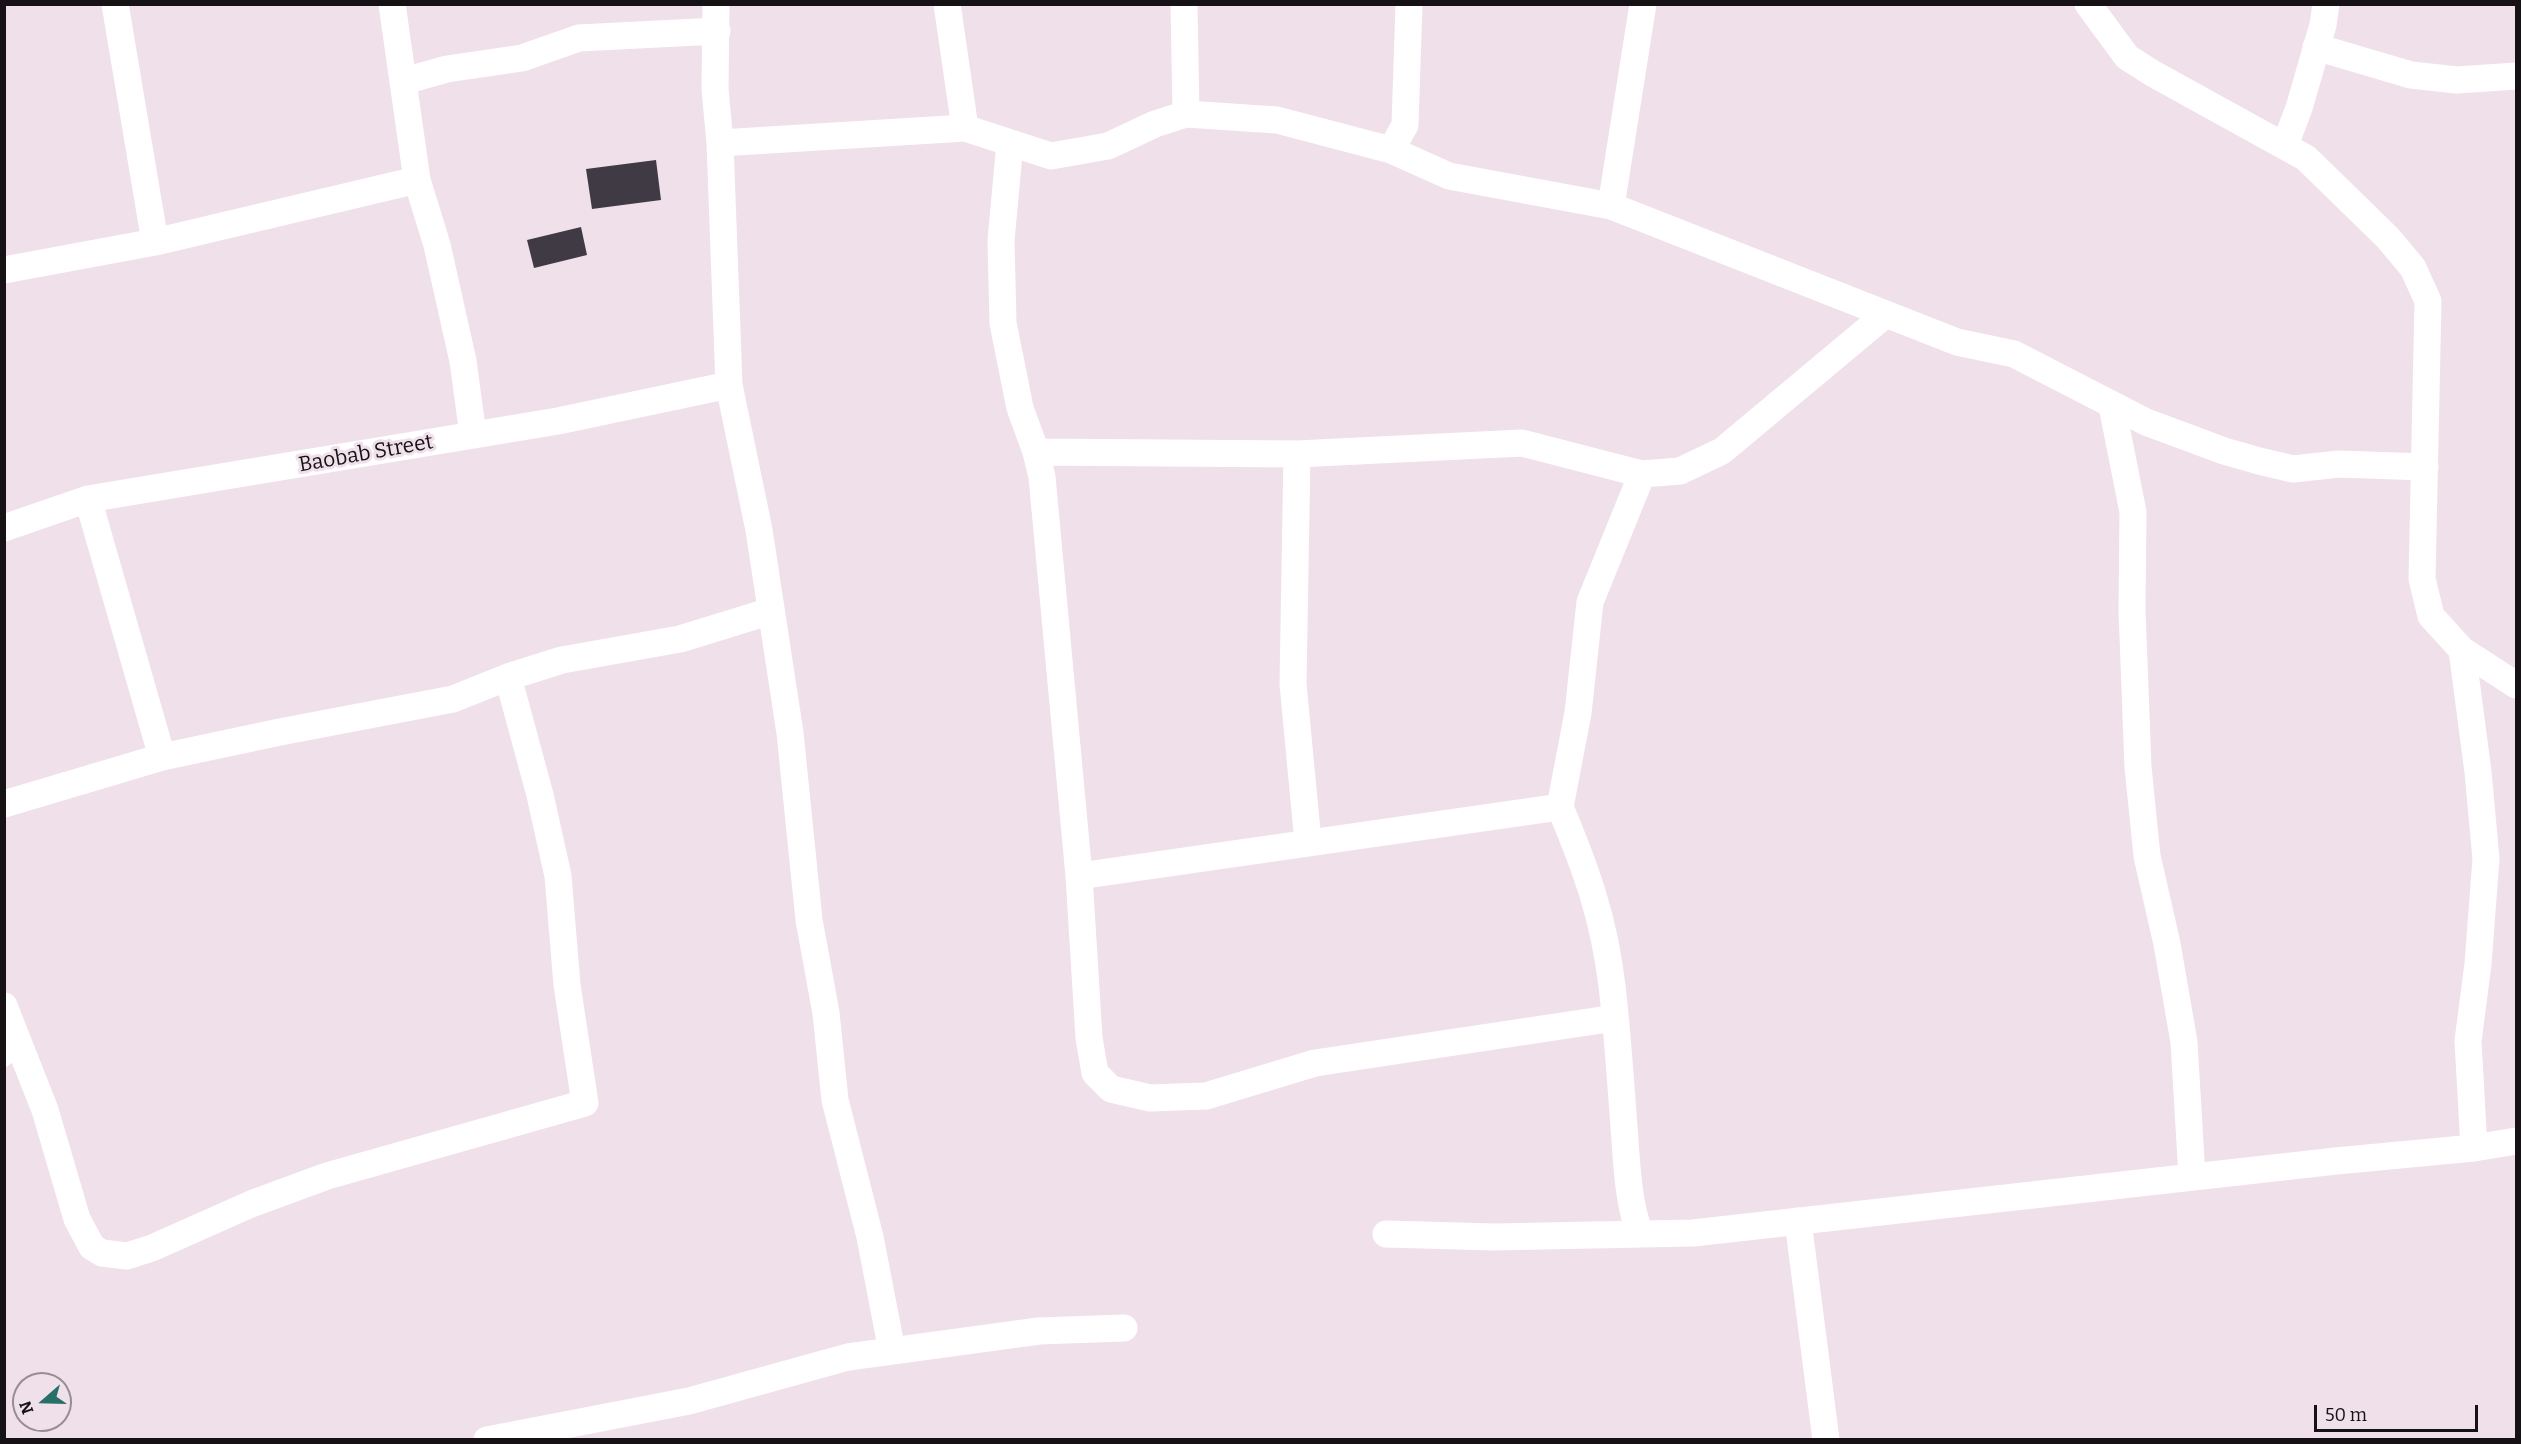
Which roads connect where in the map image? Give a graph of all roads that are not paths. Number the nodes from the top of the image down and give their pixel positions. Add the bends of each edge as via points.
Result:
1 (114, 4) edge
2 (392, 4) edge
3 (716, 4) edge
4 (947, 4) edge
5 (1184, 4) edge
6 (1408, 4) edge
7 (1642, 4) edge
8 (2088, 4) edge
9 (2326, 4) edge
10 (717, 31) junction
11 (2316, 47) junction
12 (2517, 76) edge
13 (404, 81) junction
14 (1186, 114) junction
15 (964, 128) junction
16 (720, 142) junction
17 (1010, 143) junction
18 (2284, 145) junction
19 (1391, 150) junction
20 (417, 180) junction
21 (1611, 206) junction
22 (155, 242) junction
23 (4, 270) edge
24 (1886, 314) junction
25 (729, 385) junction
26 (2112, 406) junction
27 (473, 435) junction
28 (1036, 452) junction
29 (1297, 454) junction
30 (2425, 467) junction
31 (1642, 474) junction
32 (88, 499) junction
33 (4, 528) edge
34 (771, 611) junction
35 (2462, 650) junction
36 (508, 676) junction
37 (2517, 685) edge
38 (162, 757) junction
39 (4, 804) edge
40 (1560, 807) junction
41 (1308, 842) junction
42 (1079, 876) junction
43 (4, 1006) edge
44 (1615, 1018) junction
45 (12, 1054) edge
46 (2517, 1141) edge
47 (2474, 1148) junction
48 (2192, 1177) junction
49 (1798, 1221) junction
50 (1386, 1234) dead end
51 (1640, 1234) junction
52 (1124, 1328) dead end
53 (892, 1351) junction
54 (487, 1440) edge
55 (1826, 1440) edge

1 - 22 street
2 - 13 street
3 - 10 street
4 - 15 street
5 - 14 street
6 - 19 street via 1405,125
7 - 21 street
8 - 18 street via 2127,57
9 - 11 street
10 - 13 street via 579,38 522,58 447,69
10 - 16 street via 715,89
11 - 12 street via 2411,75 2457,80
11 - 18 street
13 - 20 street
14 - 17 street via 1108,146 1051,156
14 - 19 street via 1277,120
15 - 16 street
15 - 17 street
16 - 25 street
17 - 28 street via 1001,240 1003,323 1020,408
18 - 30 street via 2306,158 2388,238 2413,268 2428,301
19 - 21 street via 1449,176
20 - 22 street
20 - 27 street via 437,245 463,361
21 - 24 street
22 - 23 street
24 - 26 street via 1957,342 2014,354
24 - 31 street via 1722,451 1680,471
25 - 27 street, Baobab Street
25 - 34 street via 759,530
26 - 30 street via 2224,452 2293,469 2339,464
26 - 48 street via 2133,512 2132,621 2138,767 2146,845 2184,1042
27 - 32 street, Baobab Street
28 - 29 street
28 - 42 street via 1042,477
29 - 31 street via 1522,442
29 - 41 street via 1293,684
30 - 35 street via 2422,579 2431,616
31 - 40 street via 1590,602 1578,713
32 - 33 street, Baobab Street
32 - 38 street
34 - 36 street via 680,639 562,660
34 - 53 street via 790,733 809,920 826,1012 835,1100 870,1237
35 - 37 street
35 - 47 street via 2486,859 2469,1041
36 - 38 street via 453,699
36 - 45 street via 558,876 567,985 585,1103 327,1176 127,1256 102,1253 92,1247 77,1219 52,1131
38 - 39 street
40 - 41 street
40 - 44 street via 1588,875 1602,923
41 - 42 street
42 - 44 street via 1089,1038 1095,1073 1111,1089 1150,1098 1206,1096 1315,1063
43 - 45 street
44 - 51 street via 1627,1162 1634,1219
46 - 47 street
47 - 48 street
48 - 49 street
49 - 51 street via 1693,1233
49 - 55 street
50 - 51 street
52 - 53 street via 1040,1331
53 - 54 street via 848,1357 689,1401

